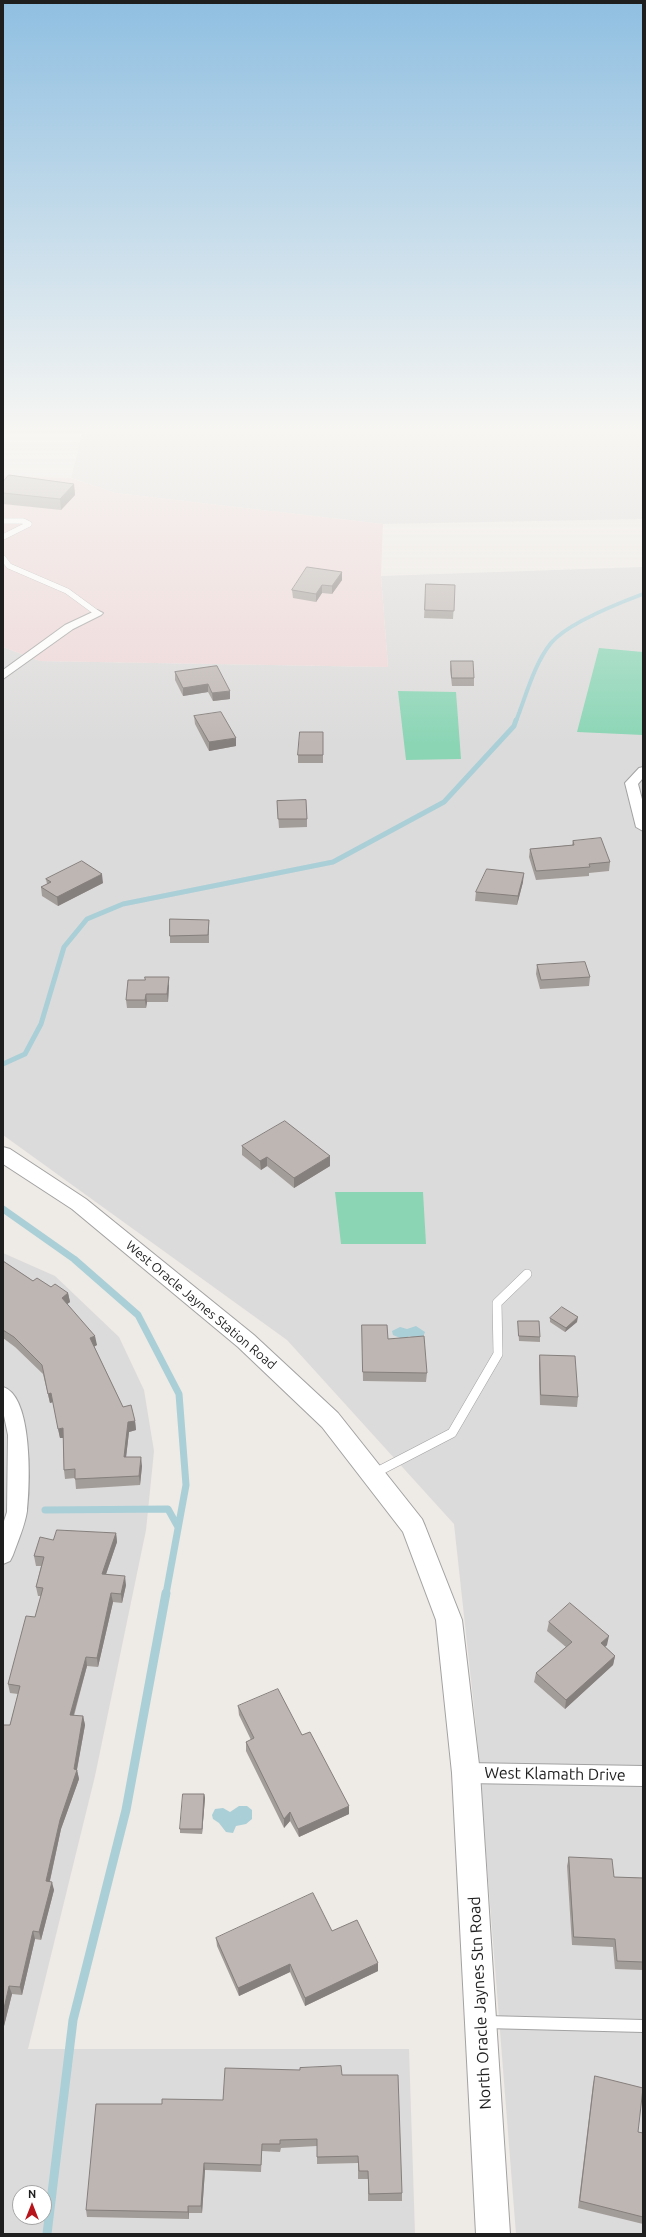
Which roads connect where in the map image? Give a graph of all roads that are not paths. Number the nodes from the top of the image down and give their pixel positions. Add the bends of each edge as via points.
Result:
1 (3, 558) edge
2 (97, 614) joint
3 (3, 675) edge
4 (643, 771) edge
5 (643, 827) edge
6 (3, 1154) edge
7 (527, 1274) dead end
8 (3, 1394) edge
9 (372, 1474) junction
10 (10, 1511) edge
11 (3, 1555) edge
12 (466, 1772) junction
13 (643, 1776) edge
14 (481, 2022) junction
15 (643, 2026) edge
16 (493, 2234) edge

1 - 2 lane via 9,566 65,588 83,599
2 - 3 street via 69,627
4 - 5 street via 631,783
6 - 9 street, West Oracle Jaynes Station Road via 79,1204 246,1341 330,1420
7 - 9 lane via 497,1303 498,1354 452,1433
8 - 10 street via 11,1405 18,1435
9 - 12 street, West Oracle Jaynes Station Road via 413,1526 449,1620
10 - 11 street
12 - 13 street, West Klamath Drive
12 - 14 street, North Oracle Jaynes Stn Road
14 - 15 lane
14 - 16 street, North Oracle Jaynes Stn Road

